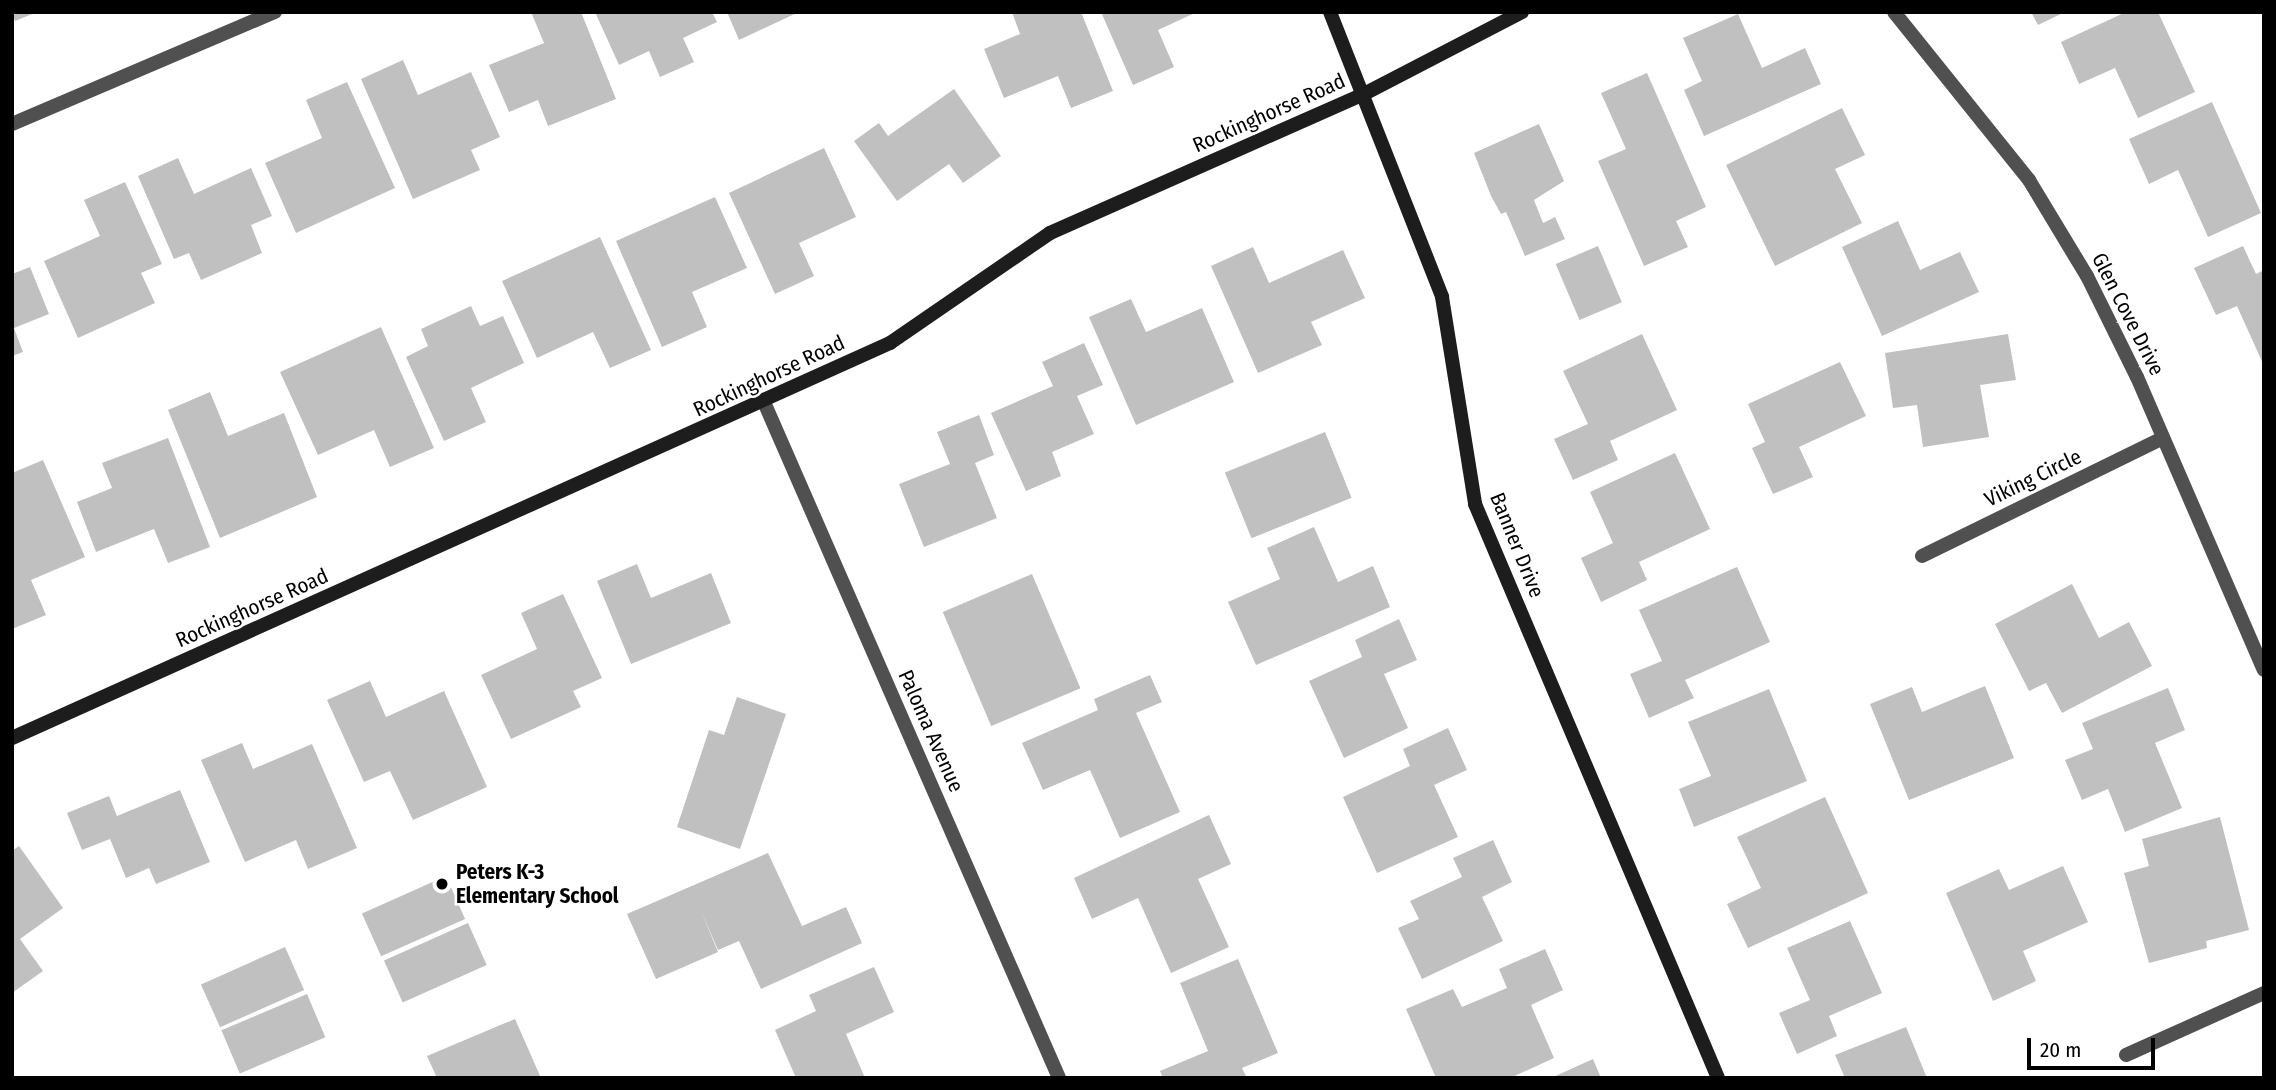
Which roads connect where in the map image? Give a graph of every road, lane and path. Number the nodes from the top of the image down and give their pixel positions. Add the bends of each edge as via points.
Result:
1 (275, 12) edge
2 (1330, 12) edge
3 (1522, 12) edge
4 (1894, 12) edge
5 (1364, 94) junction
6 (12, 124) edge
7 (764, 401) junction
8 (2163, 438) junction
9 (1922, 556) dead end
10 (2264, 670) edge
11 (12, 738) edge
12 (2264, 993) edge
13 (2126, 1055) dead end
14 (1059, 1078) edge
15 (1718, 1078) edge

1 - 6 street
2 - 5 street, Banner Drive
3 - 5 street, Rockinghorse Road
4 - 8 street, Glen Cove Drive via 2029,180 2087,276
5 - 7 street, Rockinghorse Road via 1050,233 890,343
5 - 15 street, Banner Drive via 1442,297 1475,504
7 - 11 street, Rockinghorse Road
7 - 14 street, Paloma Avenue
8 - 9 street, Viking Circle
8 - 10 street, Glen Cove Drive
12 - 13 street

